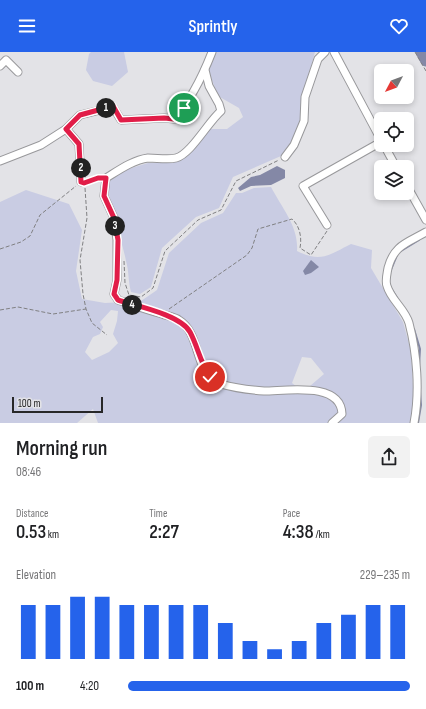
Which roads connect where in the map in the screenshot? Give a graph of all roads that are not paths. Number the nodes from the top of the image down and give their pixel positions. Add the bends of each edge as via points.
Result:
1 (212, 52) edge
2 (325, 52) edge
3 (334, 52) edge
4 (0, 66) edge
5 (205, 70) junction
6 (18, 72) dead end
7 (374, 128) edge
8 (66, 129) junction
9 (374, 145) edge
10 (285, 157) road end
11 (0, 161) edge
12 (83, 185) road end
13 (414, 199) edge
14 (426, 220) edge
15 (326, 225) road end
16 (426, 232) edge
17 (332, 423) edge
18 (414, 423) edge

1 - 5 street
2 - 10 street via 318,59 305,97 304,121 294,145
3 - 7 street
4 - 6 street via 6,60
5 - 8 street via 184,108 174,119 121,120 113,106 80,115
5 - 17 street via 209,86 221,111 187,151 176,158 147,158 124,166 106,178 104,196 114,218 118,240 114,294 118,300 179,320 190,331 202,365 210,377 220,384 262,390 314,389 324,392 338,401 342,407 342,414
8 - 11 street via 42,145
8 - 12 street via 79,144
9 - 15 street via 303,186
13 - 14 street
16 - 18 street via 397,249 391,258 386,275 386,286 408,321 415,352 417,406

